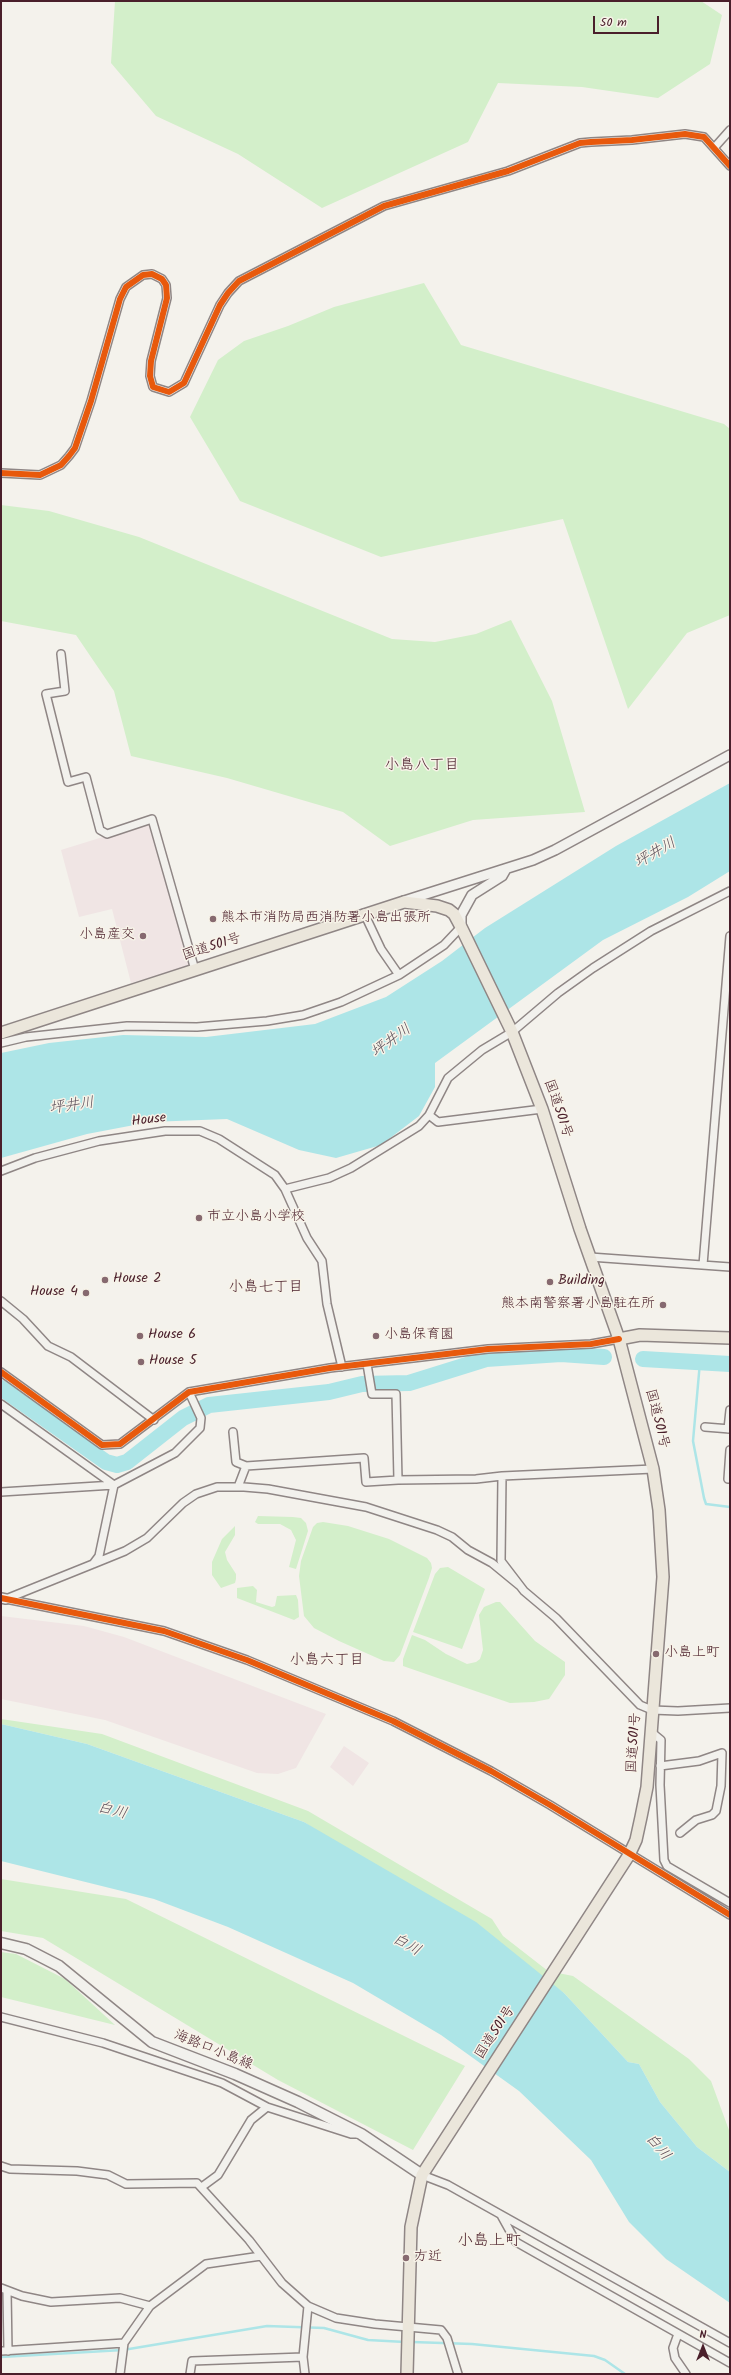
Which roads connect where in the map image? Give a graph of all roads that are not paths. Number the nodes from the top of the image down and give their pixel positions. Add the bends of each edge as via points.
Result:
1 (730, 130) edge
2 (714, 148) junction
3 (730, 166) edge
4 (1, 473) edge
5 (61, 654) dead end
6 (730, 755) edge
7 (506, 868) junction
8 (730, 891) edge
9 (404, 902) junction
10 (364, 913) junction
11 (462, 929) junction
12 (730, 936) edge
13 (195, 970) junction
14 (399, 975) junction
15 (510, 1030) junction
16 (1, 1033) edge
17 (1, 1043) edge
18 (542, 1109) junction
19 (429, 1115) junction
20 (1, 1171) edge
21 (285, 1189) junction
22 (590, 1257) junction
23 (703, 1265) junction
24 (730, 1267) edge
25 (1, 1301) edge
26 (730, 1338) edge
27 (619, 1339) junction
28 (368, 1364) junction
29 (342, 1367) junction
30 (1, 1372) edge
31 (189, 1392) junction
32 (1, 1404) edge
33 (730, 1410) edge
34 (154, 1420) junction
35 (705, 1427) dead end
36 (729, 1429) edge
37 (233, 1432) dead end
38 (730, 1450) edge
39 (246, 1466) junction
40 (653, 1469) junction
41 (502, 1476) junction
42 (730, 1479) edge
43 (398, 1480) junction
44 (114, 1485) junction
45 (238, 1487) junction
46 (1, 1492) edge
47 (93, 1564) junction
48 (520, 1586) junction
49 (3, 1599) edge
50 (730, 1708) edge
51 (652, 1710) junction
52 (650, 1731) junction
53 (660, 1766) junction
54 (680, 1833) dead end
55 (626, 1859) junction
56 (730, 1903) edge
57 (730, 1915) edge
58 (1, 1943) edge
59 (1, 2017) edge
60 (267, 2107) junction
61 (361, 2134) junction
62 (1, 2166) edge
63 (422, 2175) junction
64 (202, 2186) junction
65 (501, 2215) junction
66 (261, 2256) junction
67 (4, 2289) edge
68 (150, 2306) junction
69 (308, 2306) junction
70 (408, 2327) junction
71 (678, 2334) junction
72 (124, 2343) junction
73 (730, 2343) edge
74 (4, 2351) edge
75 (303, 2357) junction
76 (730, 2363) edge
77 (120, 2374) edge
78 (190, 2374) edge
79 (305, 2374) edge
80 (407, 2374) edge
81 (458, 2374) edge
82 (686, 2374) edge

1 - 2 street
2 - 3 street
2 - 4 street via 704,137 685,134 586,142 508,171 384,206 239,281 220,305 184,383 169,392 153,387 150,376 151,361 167,298 166,285 157,276 143,275 126,287 120,298 92,401 72,452 61,465 40,474
5 - 13 street via 65,691 46,694 68,782 86,777 100,830 107,834 152,819
6 - 7 street via 555,850
7 - 9 street
7 - 11 street via 502,876 472,895 461,915
8 - 15 street via 651,931 593,968
9 - 10 main road, 国道501号
9 - 11 main road, 国道501号 via 449,910
10 - 13 main road, 国道501号
10 - 14 street via 381,949
11 - 14 street via 444,945
11 - 15 main road, 国道501号
12 - 23 street
13 - 16 main road, 国道501号
14 - 17 street via 342,1002 303,1015 274,1020 197,1027 126,1026 26,1037
15 - 18 main road, 国道501号
15 - 19 street via 448,1078
18 - 19 street via 438,1122
18 - 22 main road, 国道501号
19 - 21 street via 419,1126 351,1168 329,1178
20 - 21 street, House via 35,1158 99,1141 165,1131 200,1131 219,1139 275,1175
21 - 29 street, House via 307,1238 322,1261 327,1304
22 - 23 street
22 - 27 main road, 国道501号
23 - 24 street
25 - 34 street via 23,1319 48,1346 71,1357
26 - 27 main road via 640,1335
27 - 28 street via 591,1344 488,1349
27 - 40 main road, 国道501号
28 - 29 street
28 - 43 street via 372,1394 396,1394
29 - 31 street
30 - 34 street via 102,1445 120,1444
31 - 34 street
31 - 44 street via 201,1418 200,1428 175,1453
32 - 44 street
33 - 36 street
35 - 36 street
37 - 39 street via 236,1462
38 - 42 street
39 - 43 street via 364,1458 366,1482
39 - 45 street
40 - 41 street
40 - 51 main road, 国道501号 via 659,1510 663,1577
41 - 43 street
41 - 48 street via 501,1561
44 - 46 street
44 - 47 street via 99,1556
45 - 47 street via 217,1487 196,1494 147,1538 125,1551
45 - 48 street via 268,1489 366,1507 436,1530 492,1562
47 - 49 street
48 - 51 street via 587,1649 640,1706
49 - 55 street via 164,1631 309,1685 393,1721 491,1771 550,1805
50 - 51 street
51 - 52 main road, 国道501号
52 - 53 street via 661,1740
52 - 55 main road, 国道501号 via 647,1787 636,1840
53 - 54 street via 699,1761 722,1753 720,1792 716,1811 712,1816 696,1820
53 - 56 street via 666,1866
55 - 57 street
55 - 63 main road, 国道501号
58 - 61 main road, 海路口小島線 via 26,1949 59,1966 152,2042 235,2074
59 - 60 street via 103,2043 222,2083
60 - 61 street via 351,2134
60 - 64 street via 251,2120 218,2175
61 - 63 main road, 海路口小島線
62 - 64 street via 10,2169 77,2171 108,2175 126,2184 197,2183
63 - 65 street via 448,2185
63 - 70 main road, 国道501号 via 411,2227
64 - 66 street
65 - 71 street via 516,2242
65 - 73 street
66 - 68 street via 206,2264
66 - 69 street via 282,2283
67 - 68 street via 51,2302 120,2298
67 - 74 street
68 - 72 street
69 - 70 street via 336,2318
69 - 75 street
70 - 80 main road, 国道501号
70 - 81 street via 441,2330 447,2338
71 - 76 street
71 - 82 street via 673,2348 675,2358
72 - 74 street
72 - 77 street
75 - 78 street via 192,2361
75 - 79 street

